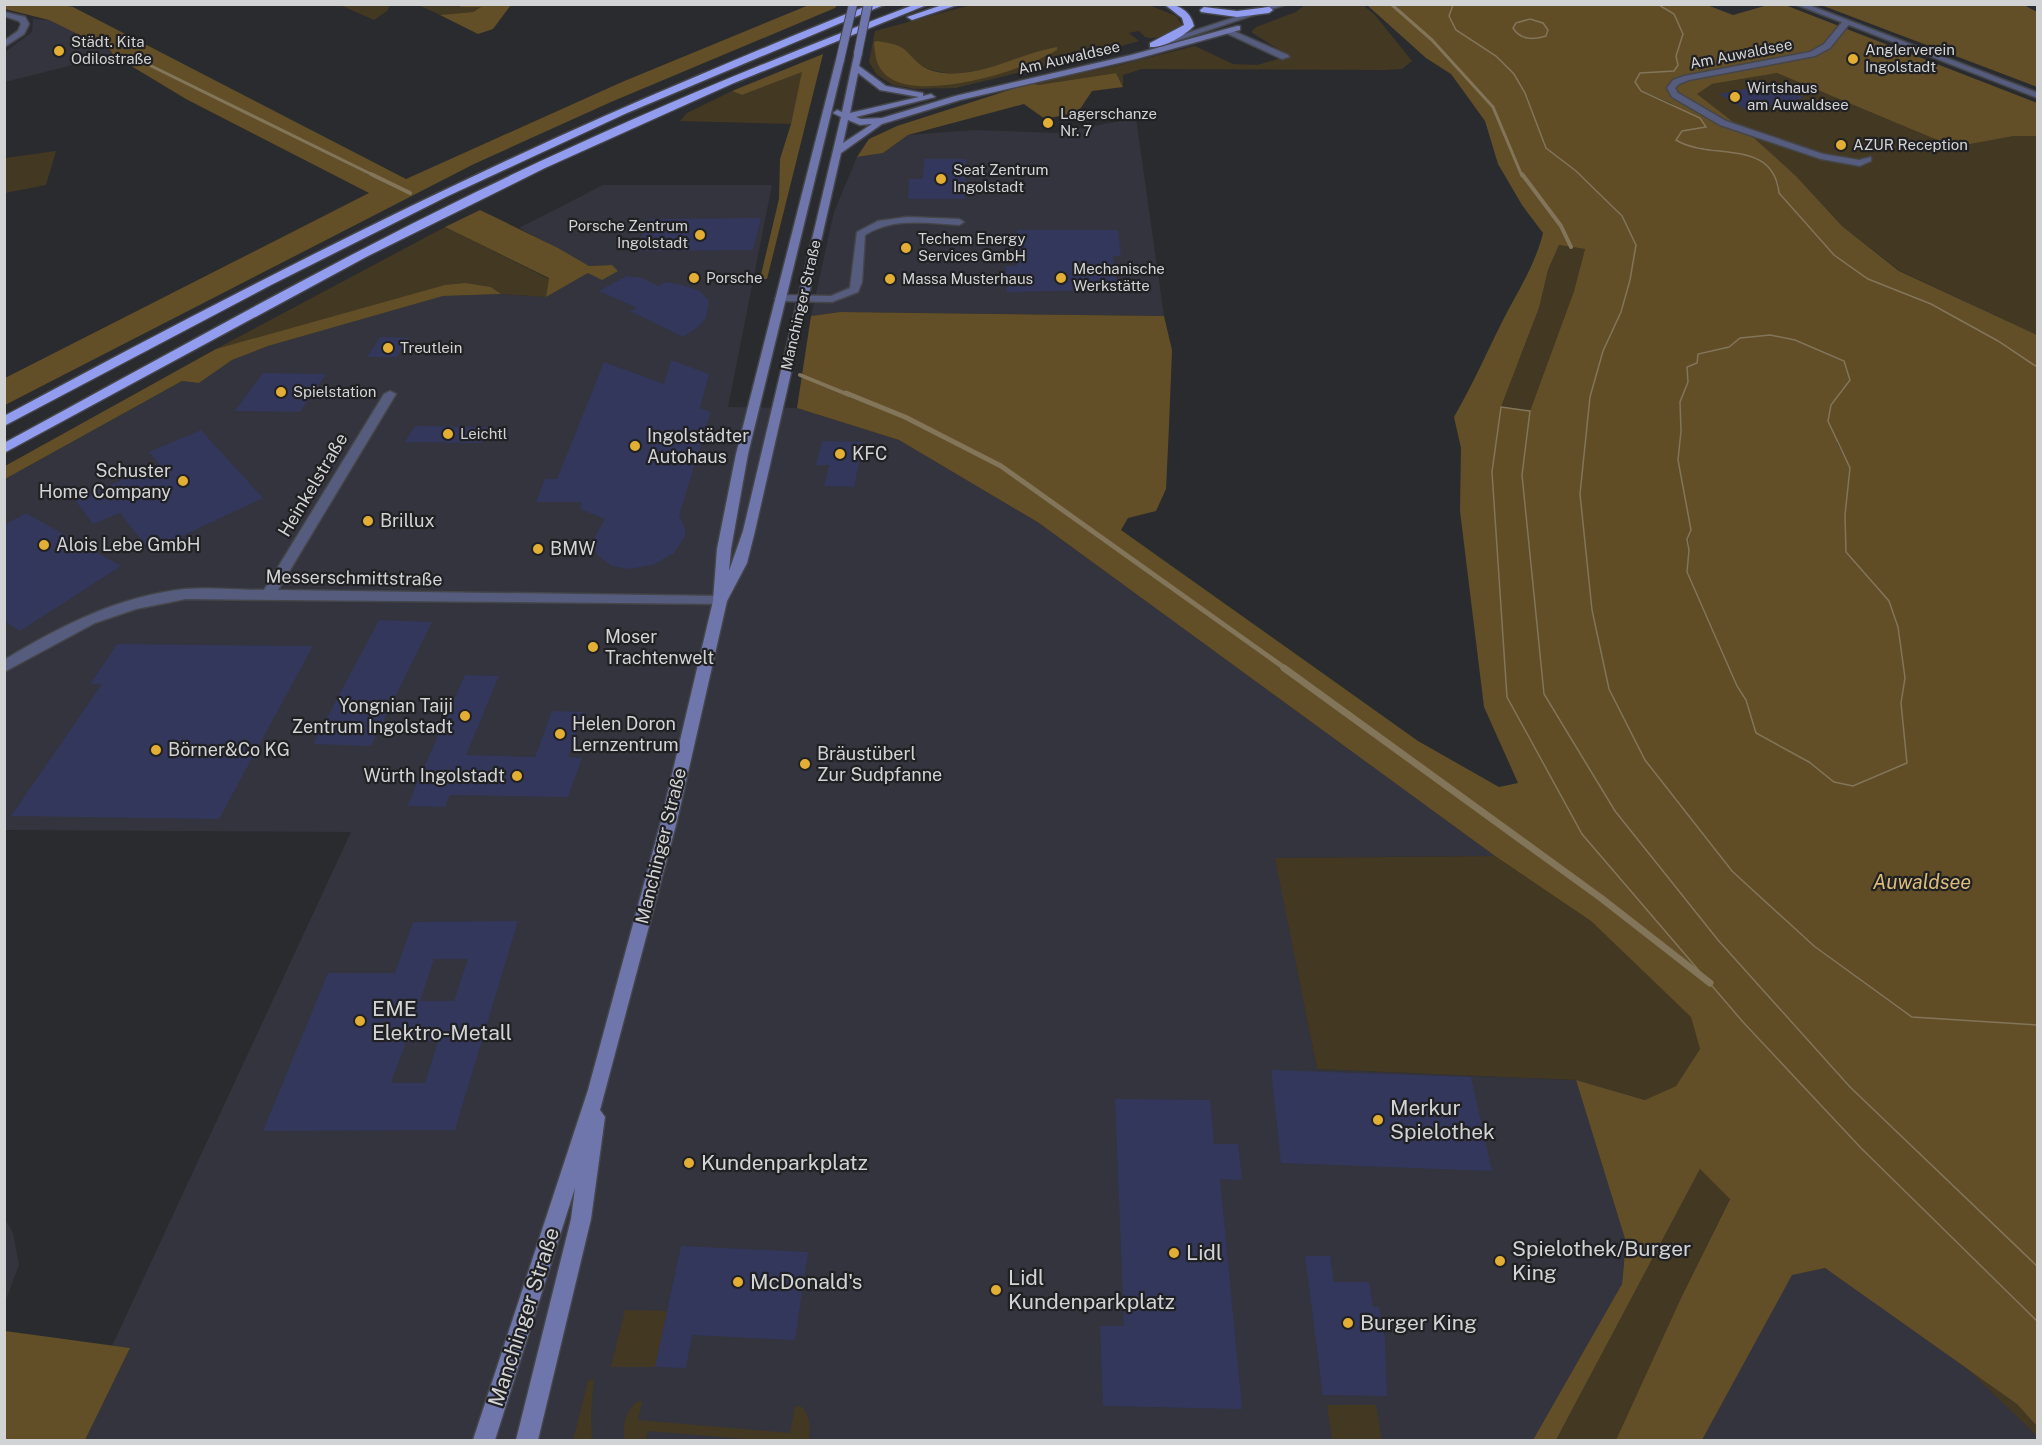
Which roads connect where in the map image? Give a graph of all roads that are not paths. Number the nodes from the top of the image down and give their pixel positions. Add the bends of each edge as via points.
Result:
1 (853, 4) edge
2 (868, 4) edge
3 (882, 4) edge
4 (925, 4) edge
5 (956, 4) edge
6 (1170, 4) edge
7 (1192, 4) edge
8 (1798, 4) edge
9 (1288, 6) edge
10 (1204, 10) junction
11 (1269, 10) junction
12 (4, 14) edge
13 (1846, 23) junction
14 (1228, 27) junction
15 (830, 40) junction
16 (4, 45) edge
17 (1153, 45) junction
18 (1285, 57) dead end
19 (856, 67) junction
20 (938, 96) junction
21 (2037, 96) edge
22 (830, 107) junction
23 (845, 117) junction
24 (883, 122) junction
25 (824, 125) junction
26 (836, 152) junction
27 (1865, 158) dead end
28 (959, 222) dead end
29 (780, 298) junction
30 (801, 298) junction
31 (390, 394) dead end
32 (4, 422) edge
33 (4, 449) edge
34 (268, 595) junction
35 (720, 600) junction
36 (4, 668) edge
37 (597, 1090) junction
38 (484, 1440) edge
39 (527, 1440) edge

1 - 22 main road, Manchinger Straße, bridge
2 - 19 main road, Manchinger Straße, bridge
3 - 32 highway via 513,160 289,270
4 - 15 highway
5 - 15 highway
6 - 14 highway
6 - 17 highway via 1189,19 1189,26
7 - 10 highway
8 - 13 street
9 - 11 street, Am Auwaldsee
9 - 14 street, Am Auwaldsee
10 - 11 highway via 1237,14
10 - 14 highway
11 - 14 street, Am Auwaldsee
12 - 16 street via 22,19 25,24
13 - 21 street
13 - 27 street, Am Auwaldsee via 1827,46 1812,54 1687,78 1671,88 1675,95 1723,123 1821,156 1860,163
14 - 17 street, Am Auwaldsee
14 - 18 street
14 - 24 main road, Am Auwaldsee via 1115,61 958,98
15 - 33 highway via 606,135 417,226
17 - 20 main road, Am Auwaldsee
19 - 20 main road via 883,88
19 - 23 main road, Manchinger Straße
20 - 23 main road, Am Auwaldsee
22 - 23 main road, Am Auwaldsee
22 - 25 main road, Manchinger Straße
23 - 24 main road, Am Auwaldsee
23 - 25 main road, Am Auwaldsee
23 - 26 main road, Manchinger Straße
24 - 26 main road
25 - 29 main road, Manchinger Straße
26 - 30 main road, Manchinger Straße
28 - 30 street via 892,221 867,228 860,234 854,290 832,298
29 - 30 street
29 - 35 main road, Manchinger Straße via 734,495
30 - 35 main road, Manchinger Straße via 749,531 740,563
31 - 34 street, Heinkelstraße
34 - 35 street, Messerschmittstraße
34 - 36 street, Messerschmittstraße via 186,594 120,607 51,637
35 - 37 main road, Manchinger Straße via 669,821
37 - 38 main road, Manchinger Straße
37 - 39 main road, Manchinger Straße via 581,1219

